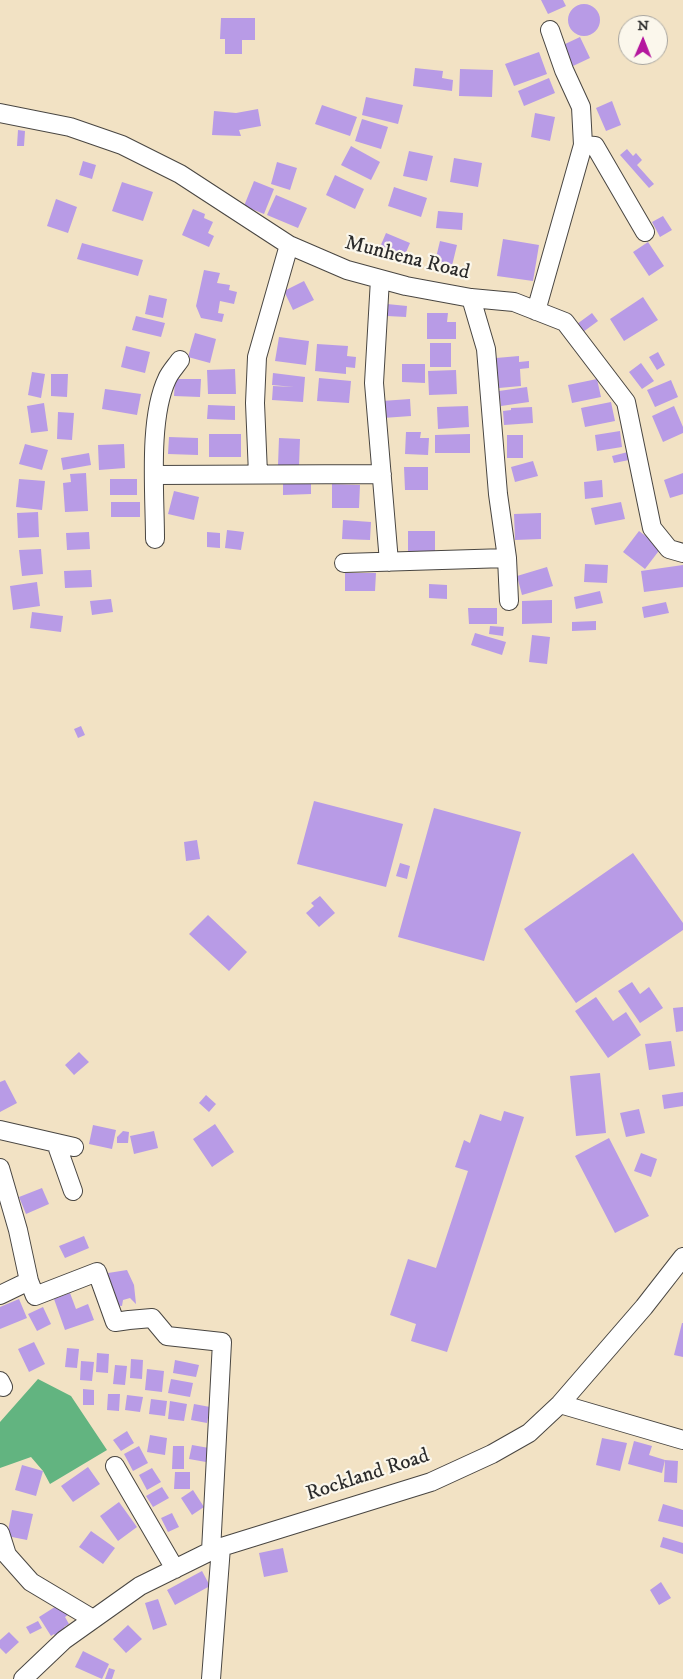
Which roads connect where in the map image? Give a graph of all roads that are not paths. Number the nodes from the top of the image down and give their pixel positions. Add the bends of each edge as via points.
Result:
1 (550, 30) dead end
2 (0, 113) edge
3 (583, 145) junction
4 (645, 232) dead end
5 (289, 245) junction
6 (380, 279) junction
7 (471, 298) junction
8 (536, 311) junction
9 (180, 360) dead end
10 (258, 474) junction
11 (382, 474) junction
12 (155, 475) junction
13 (155, 539) dead end
14 (683, 553) edge
15 (507, 558) junction
16 (389, 562) junction
17 (344, 563) dead end
18 (509, 601) dead end
19 (0, 1130) edge
20 (56, 1143) junction
21 (74, 1147) dead end
22 (0, 1168) edge
23 (73, 1191) dead end
24 (683, 1257) edge
25 (29, 1280) junction
26 (0, 1295) edge
27 (560, 1404) junction
28 (683, 1440) edge
29 (115, 1466) dead end
30 (0, 1533) edge
31 (216, 1549) junction
32 (175, 1569) junction
33 (93, 1619) junction
34 (22, 1679) edge
35 (211, 1679) edge

1 - 3 street via 581,106
2 - 5 street, Munhena Road via 70,127 122,145 180,174
3 - 4 street via 595,146
3 - 8 street
5 - 6 street, Munhena Road via 347,270
5 - 10 street via 256,357
6 - 7 street, Munhena Road
6 - 11 street via 374,383
7 - 8 street, Munhena Road via 514,302
7 - 15 street via 486,350 498,494
8 - 14 street, Munhena Road via 565,322 626,402 652,528 669,549
9 - 12 street via 167,378 159,406
10 - 11 street
10 - 12 street
11 - 16 street
12 - 13 street
15 - 16 street
15 - 18 street
16 - 17 street
19 - 20 street
20 - 21 street
20 - 23 street
22 - 25 street
24 - 27 street, Rockland Road
25 - 26 street
25 - 31 street via 35,1296 97,1272 115,1322 152,1318 167,1336 222,1342
27 - 28 street
27 - 31 street, Rockland Road via 529,1433 431,1482
29 - 32 street
30 - 33 street via 7,1555 31,1582
31 - 32 street, Rockland Road
31 - 35 street
32 - 33 street, Rockland Road via 140,1586
33 - 34 street, Rockland Road via 64,1640

